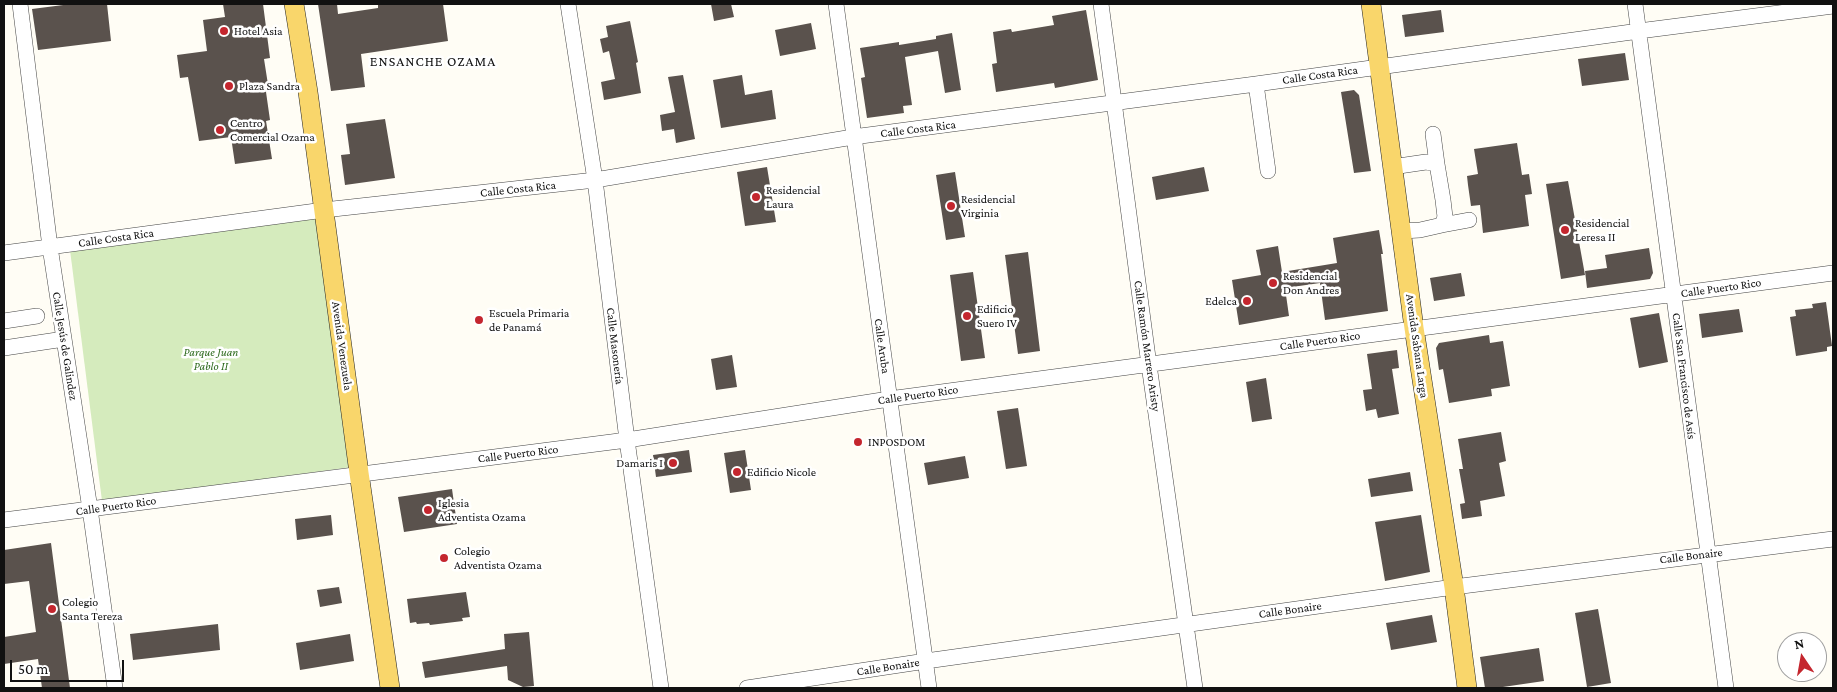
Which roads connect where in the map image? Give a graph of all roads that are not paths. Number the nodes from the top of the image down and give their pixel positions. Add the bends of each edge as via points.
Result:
1 (20, 4) edge
2 (294, 4) edge
3 (568, 4) edge
4 (836, 4) edge
5 (1101, 4) edge
6 (1371, 4) edge
7 (1635, 4) edge
8 (1833, 6) edge
9 (1639, 31) junction
10 (1379, 67) junction
11 (1256, 84) junction
12 (1114, 103) junction
13 (1433, 134) dead end
14 (853, 137) junction
15 (1437, 164) junction
16 (1392, 167) junction
17 (1268, 171) dead end
18 (595, 180) junction
19 (324, 210) junction
20 (1469, 220) dead end
21 (1442, 225) junction
22 (1401, 231) junction
23 (50, 247) junction
24 (4, 253) edge
25 (1833, 273) edge
26 (1674, 295) junction
27 (37, 316) dead end
28 (4, 321) edge
29 (1414, 328) junction
30 (64, 339) junction
31 (4, 348) edge
32 (1149, 365) junction
33 (889, 399) junction
34 (627, 440) junction
35 (359, 473) junction
36 (90, 509) junction
37 (4, 520) edge
38 (1833, 539) edge
39 (1707, 554) junction
40 (1454, 587) junction
41 (1186, 625) junction
42 (926, 661) junction
43 (115, 688) edge
44 (390, 688) edge
45 (661, 688) edge
46 (747, 688) edge
47 (929, 688) edge
48 (1195, 688) edge
49 (1467, 688) edge
50 (1726, 688) edge

1 - 23 street, Calle Jesús de Galindez
2 - 19 main road, Avenida Venezuela
3 - 18 street, Calle Masonería
4 - 14 street, Calle Aruba
5 - 12 street, Calle Ramón Marrero Aristy
6 - 10 main road, Avenida Sabana Larga
7 - 9 street, Calle San Francisco de Asís
8 - 9 street, Calle Costa Rica
9 - 10 street, Calle Costa Rica
9 - 26 street, Calle San Francisco de Asís
10 - 11 street, Calle Costa Rica
10 - 16 main road, Avenida Sabana Larga
11 - 12 street, Calle Costa Rica
11 - 17 street
12 - 14 street, Calle Costa Rica
12 - 32 street, Calle Ramón Marrero Aristy
13 - 15 street
14 - 18 street, Calle Costa Rica
14 - 33 street, Calle Aruba
15 - 16 street via 1426,162
15 - 21 street via 1445,216
16 - 22 main road, Avenida Sabana Larga
18 - 19 street, Calle Costa Rica
18 - 34 street, Calle Masonería
19 - 23 street, Calle Costa Rica
19 - 35 main road, Avenida Venezuela
20 - 21 street
21 - 22 street
22 - 29 main road, Avenida Sabana Larga
23 - 24 street, Calle Costa Rica
23 - 30 street, Calle Jesús de Galindez
25 - 26 street, Calle Puerto Rico
26 - 29 street, Calle Puerto Rico
26 - 39 street, Calle San Francisco de Asís
27 - 28 street
29 - 32 street, Calle Puerto Rico
29 - 40 main road, Avenida Sabana Larga
30 - 31 street
30 - 36 street, Calle Jesús de Galindez
32 - 33 street, Calle Puerto Rico
32 - 41 street, Calle Ramón Marrero Aristy
33 - 34 street, Calle Puerto Rico
33 - 42 street, Calle Aruba
34 - 35 street, Calle Puerto Rico
34 - 45 street, Calle Masonería
35 - 36 street, Calle Puerto Rico
35 - 44 main road, Avenida Venezuela
36 - 37 street, Calle Puerto Rico
36 - 43 street, Calle Jesús de Galindez
38 - 39 street, Calle Bonaire
39 - 40 street, Calle Bonaire
39 - 50 street, Calle San Francisco de Asís
40 - 41 street, Calle Bonaire
40 - 49 main road, Avenida Sabana Larga
41 - 42 street, Calle Bonaire
41 - 48 street, Calle Ramón Marrero Aristy
42 - 46 street, Calle Bonaire
42 - 47 street, Calle Aruba

